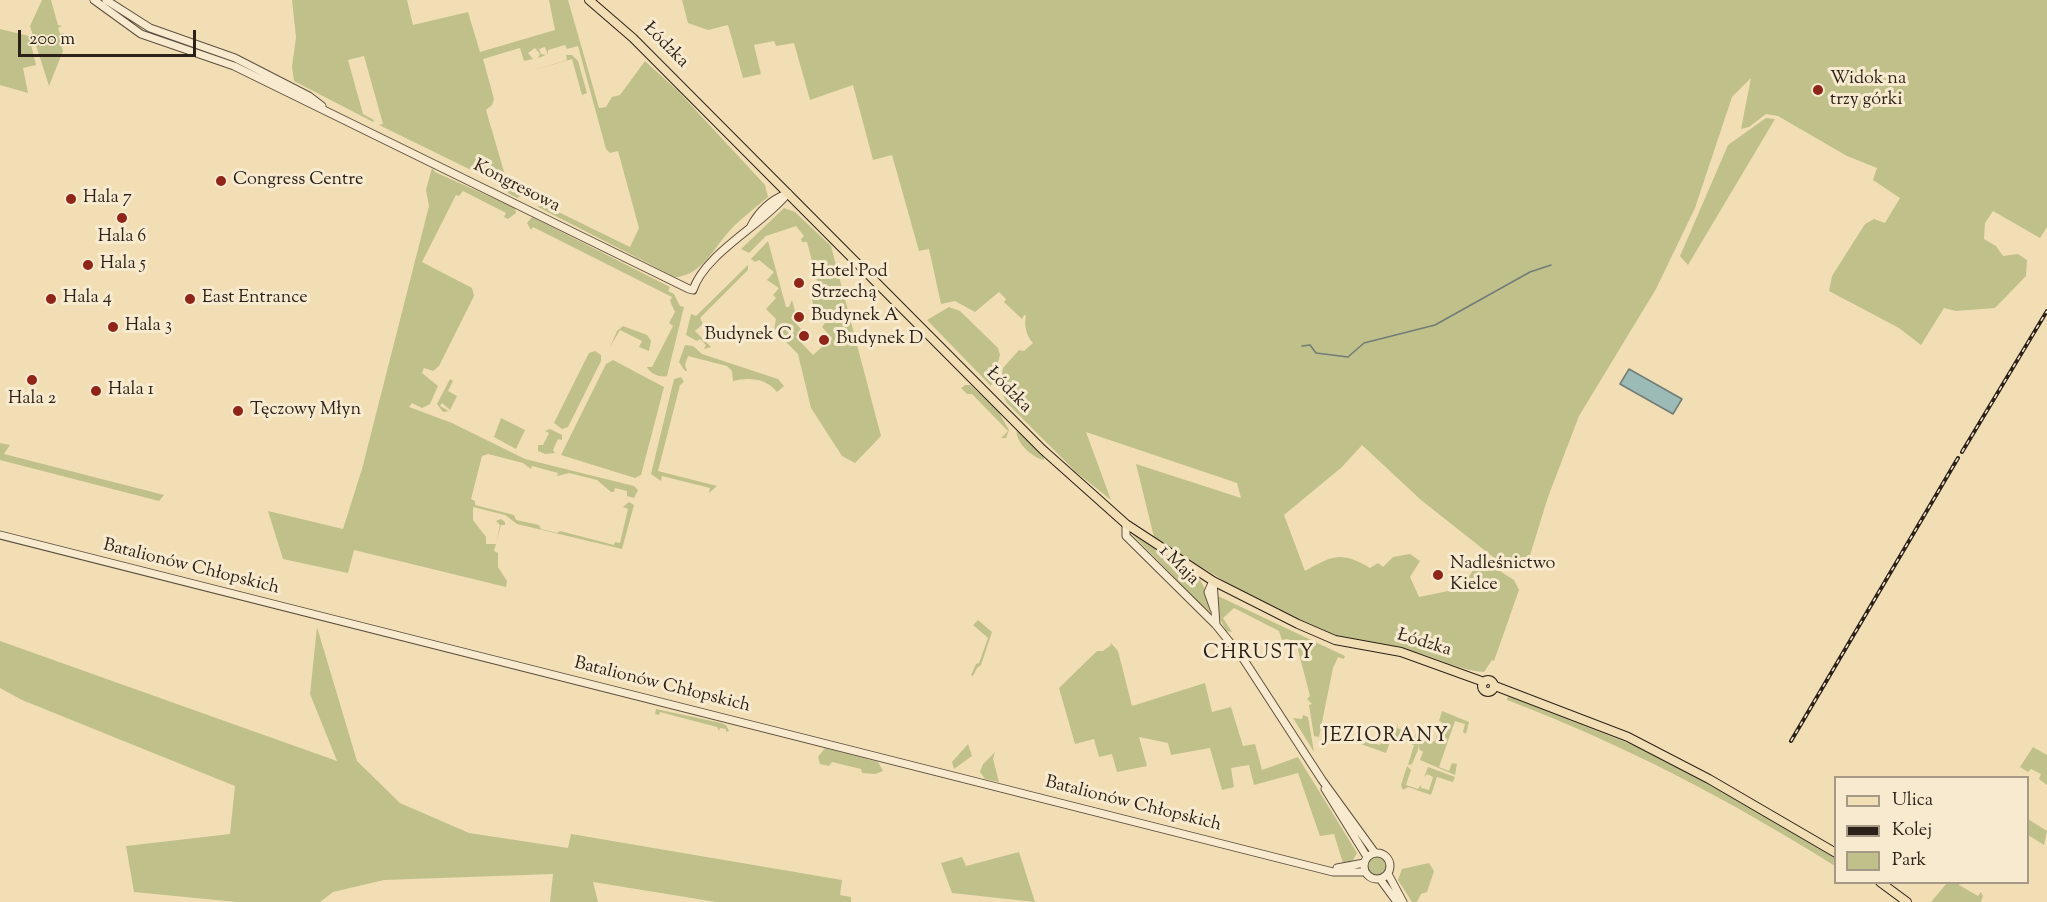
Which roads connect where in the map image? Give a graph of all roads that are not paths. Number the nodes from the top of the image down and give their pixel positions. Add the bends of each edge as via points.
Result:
1 (94, 0) edge
2 (106, 0) edge
3 (589, 0) edge
4 (326, 110) junction
5 (788, 193) junction
6 (1126, 524) junction
7 (0, 535) edge
8 (1213, 581) junction
9 (1216, 625) junction
10 (1322, 780) junction
11 (1834, 852) edge
12 (1375, 853) junction
13 (1365, 860) junction
14 (1317, 867) junction
15 (1365, 873) junction
16 (1388, 874) junction
17 (1380, 879) junction
18 (1883, 884) edge
19 (1397, 902) edge
20 (1403, 902) edge
21 (1907, 902) edge

1 - 4 street, Kongresowa via 141,34 228,63
2 - 4 street, Kongresowa via 150,28 267,73
3 - 5 main road, Łódzka via 633,38
4 - 5 street, Kongresowa via 693,290 699,276
5 - 6 main road, Łódzka via 1042,449
6 - 8 main road, Łódzka
6 - 9 street, 1 Maja via 1126,536
7 - 14 street, Batalionów Chłopskich
8 - 9 street, 1 Maja via 1208,592
8 - 11 main road, Łódzka via 1335,640 1401,652 1484,682 1482,688 1487,693 1495,686 1637,742
9 - 10 street, 1 Maja via 1255,675
10 - 12 street, 1 Maja
10 - 13 street, 1 Maja
12 - 13 street
12 - 16 street via 1389,859
13 - 14 street, Batalionów Chłopskich via 1353,867
13 - 15 street
14 - 15 street, Batalionów Chłopskich
15 - 17 street
16 - 17 street
16 - 20 street
17 - 19 street
18 - 21 main road

